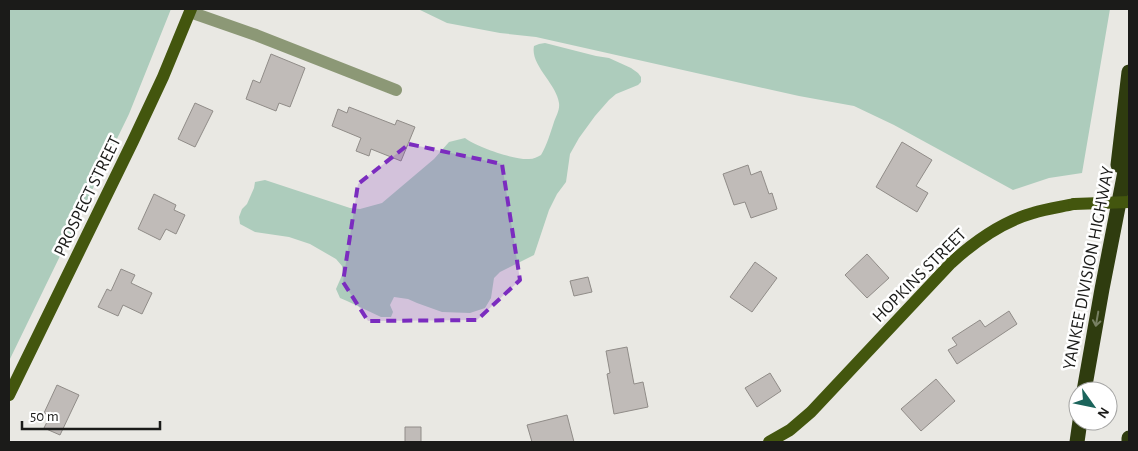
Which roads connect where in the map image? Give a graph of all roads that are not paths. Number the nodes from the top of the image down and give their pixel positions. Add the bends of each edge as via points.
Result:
1 (190, 10) edge
2 (1129, 72) edge
3 (396, 90) dead end
4 (1129, 151) edge
5 (1129, 202) edge
6 (1102, 289) junction
7 (1086, 381) edge
8 (9, 395) edge
9 (1129, 438) edge
10 (768, 442) edge
11 (1129, 442) edge

1 - 3 street
1 - 8 main road, PROSPECT STREET via 133,141
2 - 6 highway
4 - 6 highway, YANKEE DIVISION HIGHWAY
5 - 10 main road, HOPKINS STREET, bridge via 1074,204 1046,209 1019,217 992,231 951,263 811,412 790,430
6 -> 7 highway, YANKEE DIVISION HIGHWAY
9 - 11 highway

